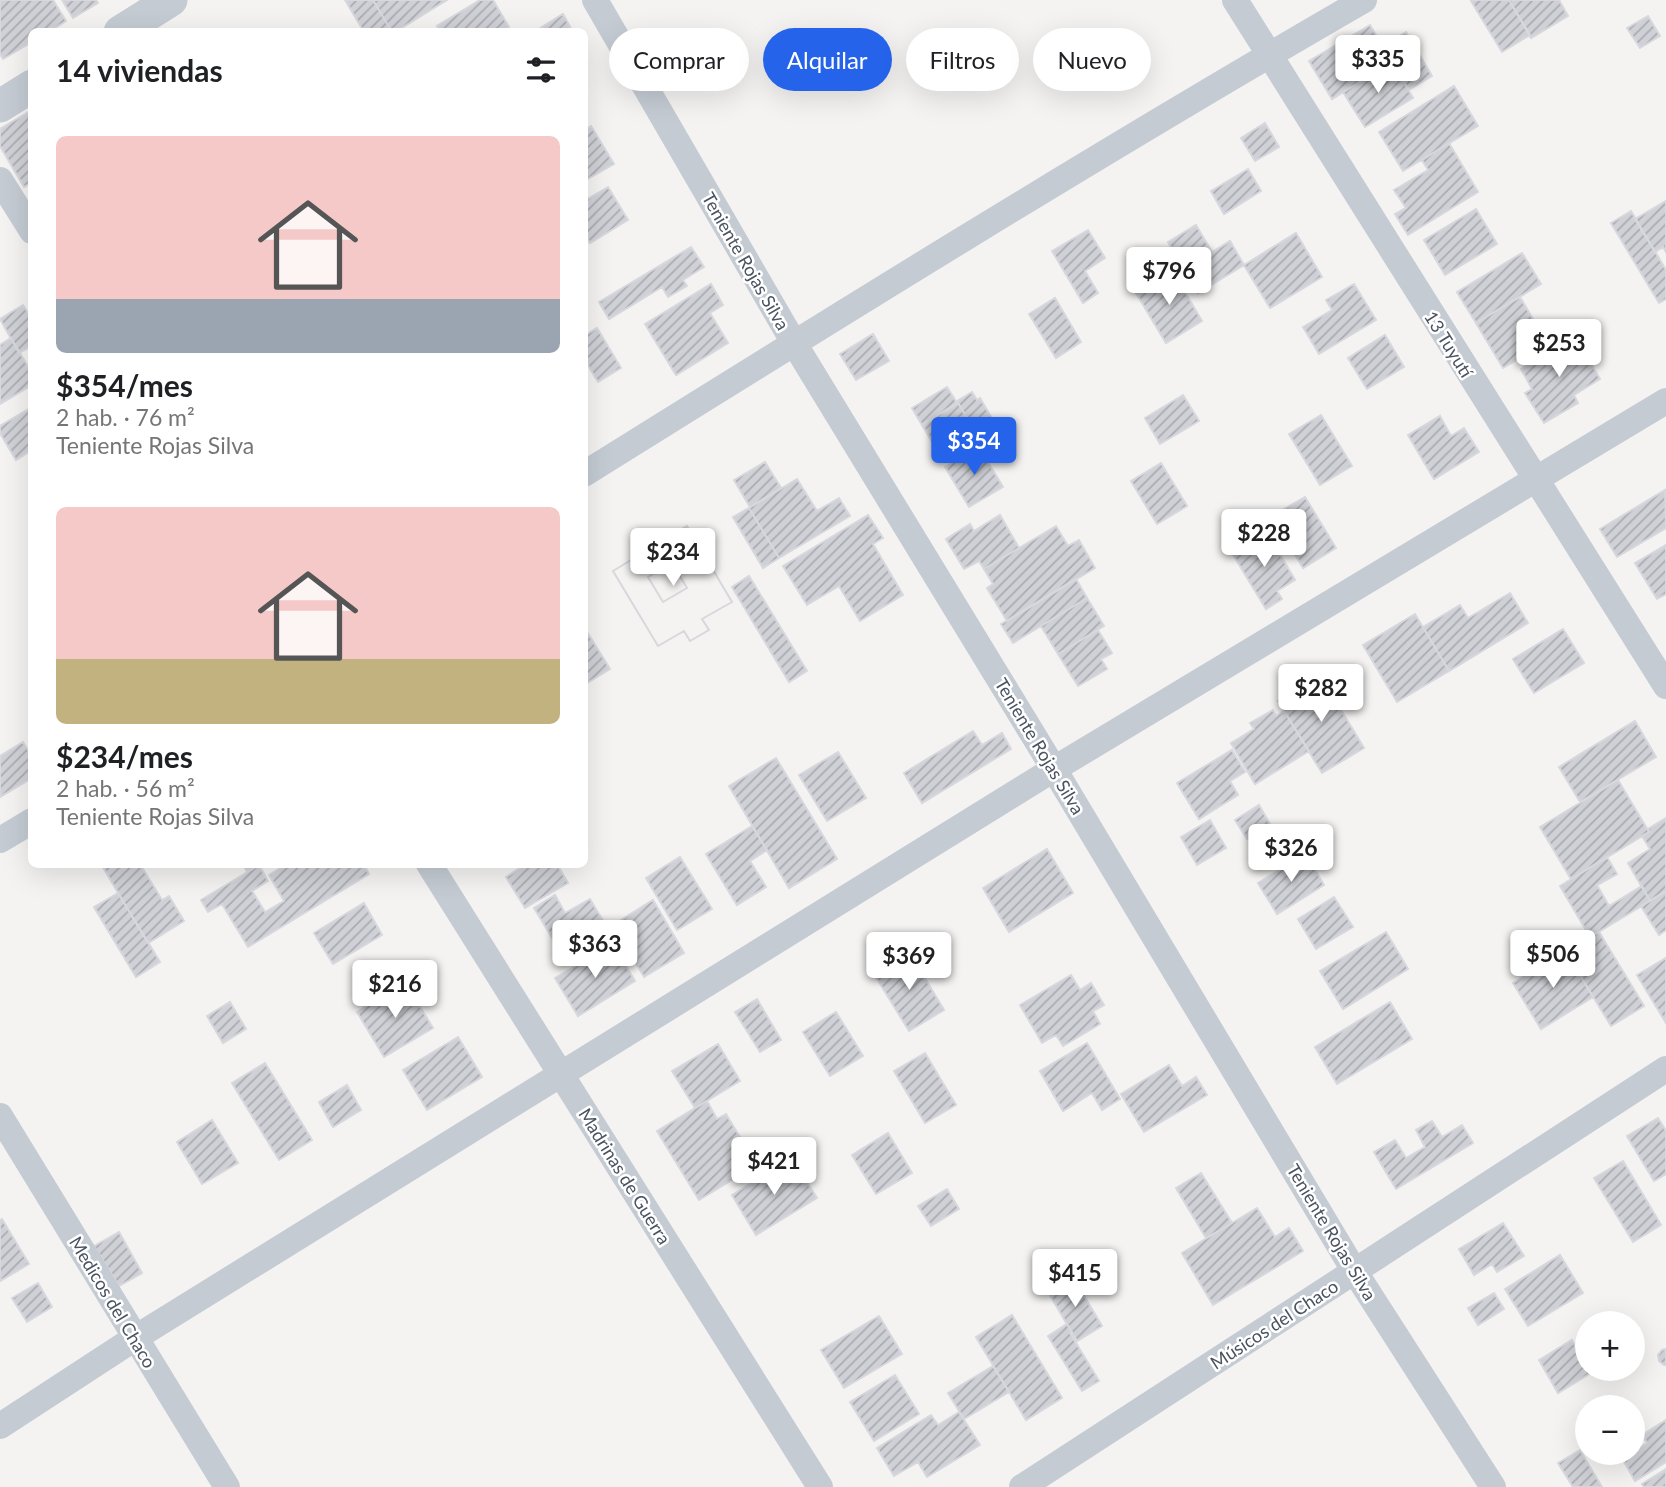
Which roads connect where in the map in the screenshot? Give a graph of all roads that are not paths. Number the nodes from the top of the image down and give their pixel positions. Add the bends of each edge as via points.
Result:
1 (171, 0) edge
2 (594, 0) edge
3 (1235, 0) edge
4 (1364, 0) edge
5 (126, 28) edge
6 (1269, 55) junction
7 (28, 88) edge
8 (0, 106) edge
9 (0, 180) edge
10 (28, 225) edge
11 (794, 343) junction
12 (1666, 401) edge
13 (588, 472) edge
14 (1534, 479) junction
15 (1666, 686) edge
16 (1054, 769) junction
17 (28, 823) edge
18 (0, 840) edge
19 (432, 868) edge
20 (1666, 1069) edge
21 (561, 1074) junction
22 (0, 1116) edge
23 (1355, 1272) junction
24 (135, 1338) junction
25 (0, 1426) edge
26 (227, 1487) edge
27 (820, 1487) edge
28 (1022, 1487) edge
29 (1493, 1487) edge

1 - 5 street
2 - 11 street, Teniente Rojas Silva
3 - 6 street, 13 Tuyutí
4 - 6 street
6 - 11 street
6 - 14 street, 13 Tuyutí
7 - 8 street
9 - 10 street
11 - 13 street
11 - 16 street, Teniente Rojas Silva
12 - 14 street
14 - 15 street, 13 Tuyutí
14 - 16 street
16 - 21 street
16 - 23 street, Teniente Rojas Silva
17 - 18 street
19 - 21 street, Madrinas de Guerra
20 - 23 street, Músicos del Chaco
21 - 24 street
21 - 27 street, Madrinas de Guerra
22 - 24 street, Medicos del Chaco
23 - 28 street, Músicos del Chaco
23 - 29 street, Teniente Rojas Silva
24 - 25 street
24 - 26 street, Medicos del Chaco

